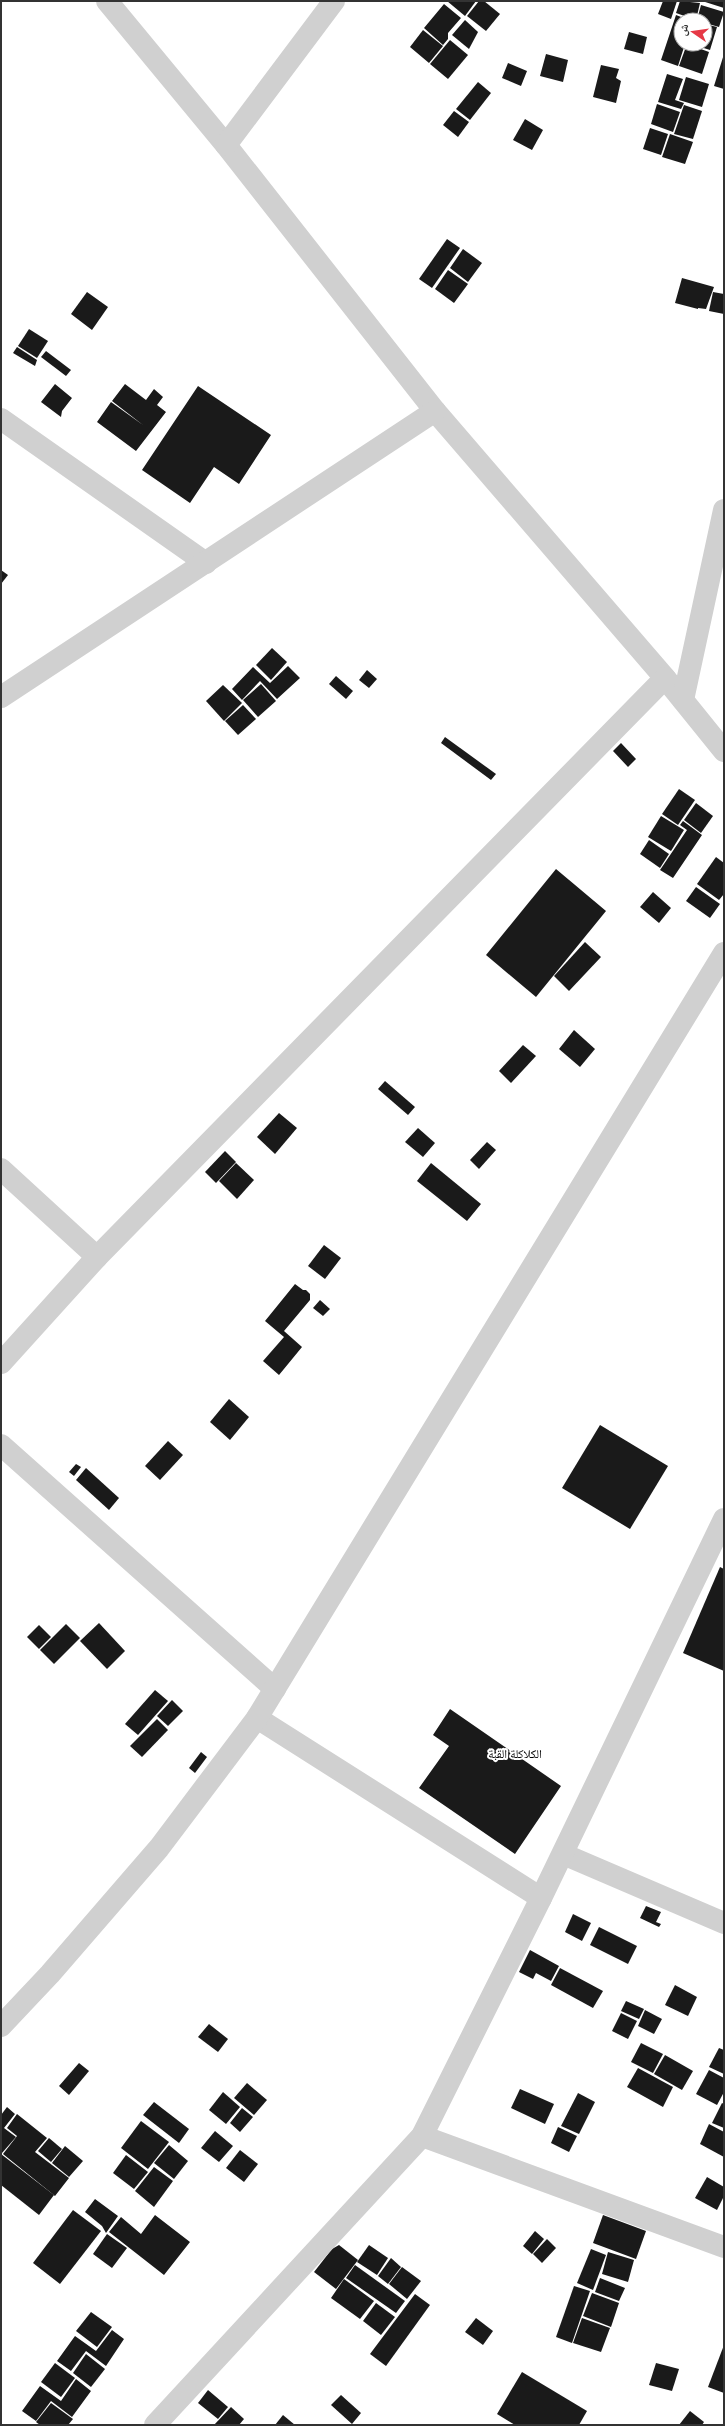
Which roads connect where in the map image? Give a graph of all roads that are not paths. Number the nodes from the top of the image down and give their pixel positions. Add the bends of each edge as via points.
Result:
1 (107, 1) edge
2 (334, 1) edge
3 (226, 145) junction
4 (435, 411) junction
5 (1, 419) edge
6 (724, 510) edge
7 (206, 563) junction
8 (665, 678) junction
9 (1, 697) edge
10 (683, 700) junction
11 (724, 751) edge
12 (724, 953) edge
13 (1, 1169) edge
14 (97, 1257) junction
15 (1, 1363) edge
16 (1, 1444) edge
17 (724, 1519) edge
18 (275, 1689) junction
19 (257, 1718) junction
20 (563, 1854) junction
21 (541, 1898) junction
22 (724, 1923) edge
23 (1, 2026) edge
24 (422, 2136) junction
25 (724, 2247) edge
26 (155, 2425) edge

1 - 3 street
2 - 3 street
3 - 4 street
4 - 7 street
4 - 8 street
5 - 7 street
6 - 10 street
7 - 9 street
8 - 10 street
8 - 14 street
10 - 11 street
12 - 18 street
13 - 14 street
14 - 15 street
16 - 18 street
17 - 20 street
18 - 19 street
19 - 21 street
19 - 23 street via 159,1848 50,1974
20 - 21 street
20 - 22 street
21 - 24 street
24 - 25 street
24 - 26 street

